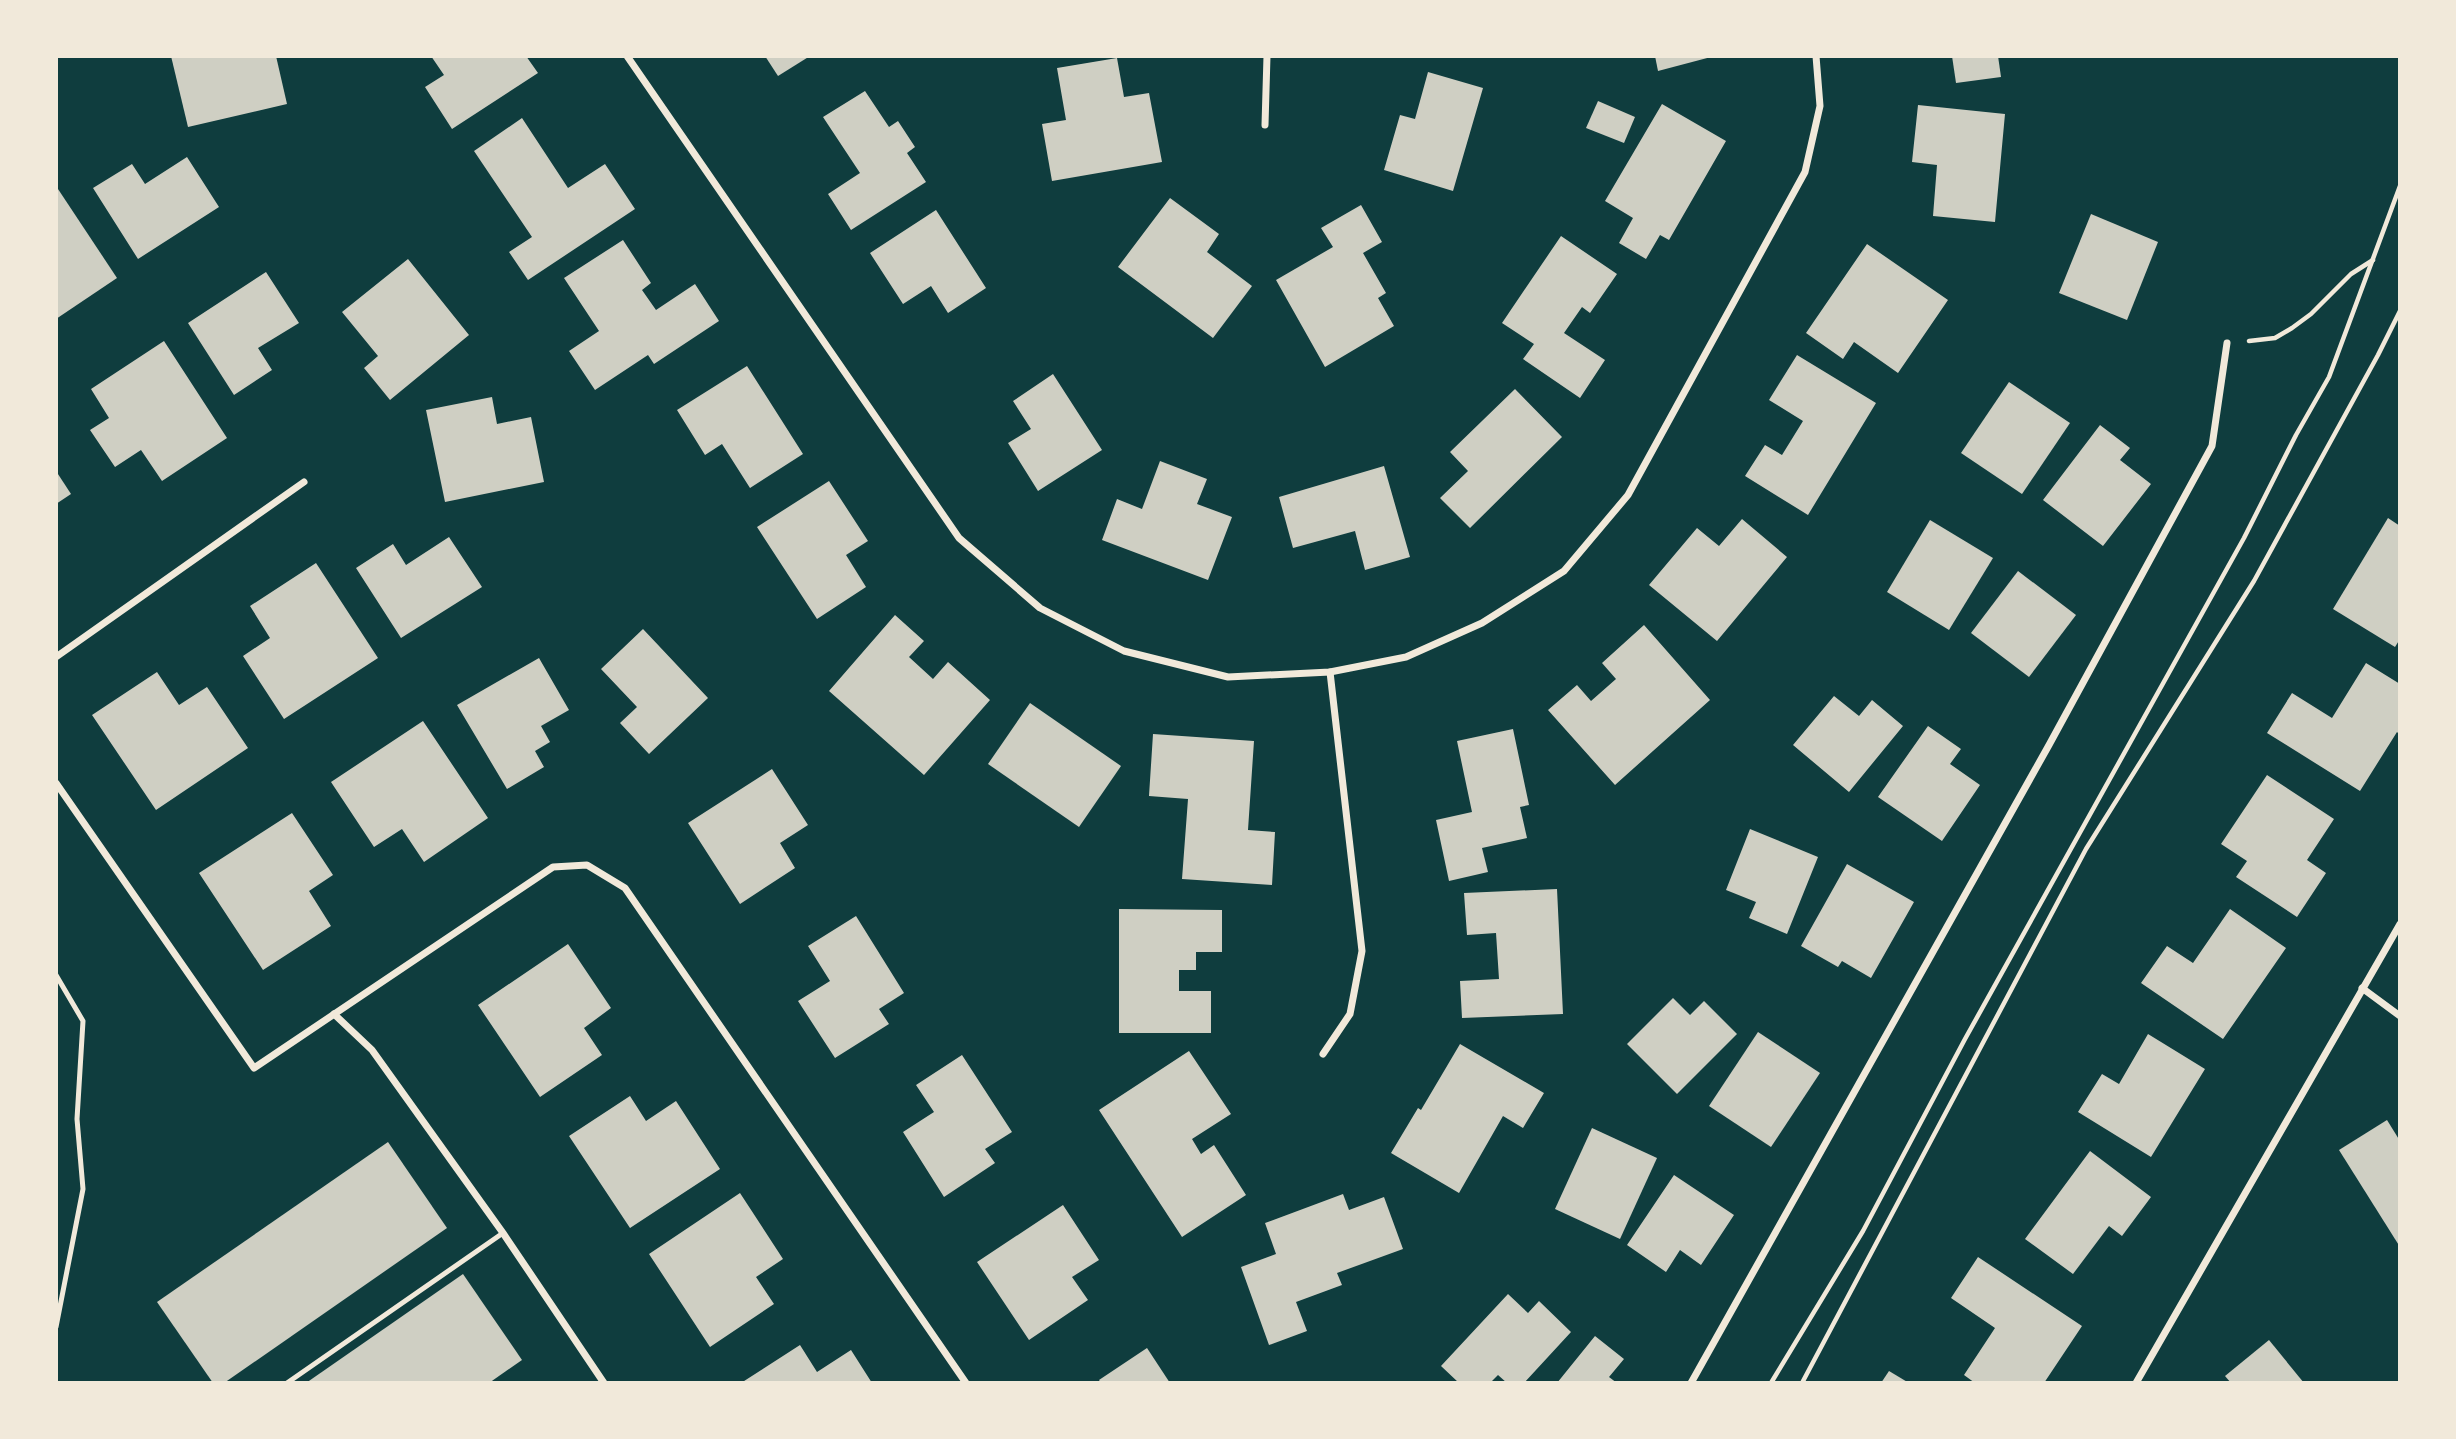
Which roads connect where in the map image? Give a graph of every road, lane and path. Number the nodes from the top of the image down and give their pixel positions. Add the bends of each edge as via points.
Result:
1 (627, 56) edge
2 (1267, 56) edge
3 (1816, 56) edge
4 (1265, 125) dead end
5 (2400, 186) edge
6 (2373, 260) junction
7 (2400, 311) edge
8 (2227, 343) joint
9 (304, 482) dead end
10 (56, 657) edge
11 (1330, 672) junction
12 (56, 783) edge
13 (2400, 924) edge
14 (56, 975) edge
15 (2362, 988) junction
16 (334, 1014) junction
17 (2400, 1016) edge
18 (1323, 1054) dead end
19 (503, 1233) junction
20 (56, 1328) edge
21 (287, 1383) edge
22 (604, 1383) edge
23 (966, 1383) edge
24 (1691, 1383) edge
25 (1771, 1383) edge
26 (1802, 1383) edge
27 (2136, 1383) edge

1 - 11 street via 959,538 1040,608 1124,651 1228,677
2 - 4 street
3 - 11 street via 1820,106 1805,172 1628,495 1564,571 1482,623 1406,657
5 - 6 path
6 - 8 path via 2351,274 2311,314 2275,338
6 - 25 path via 2329,377 2244,538 1863,1231
7 - 26 path via 2254,580 2086,849
8 - 24 street via 2212,446
9 - 10 street
11 - 18 street via 1362,951 1350,1014
12 - 16 street via 254,1068
13 - 15 street
14 - 20 lane via 83,1021 77,1119 83,1189
15 - 17 street
15 - 27 street
16 - 19 street via 372,1050
16 - 23 street via 553,867 587,865 625,888
19 - 21 lane
19 - 22 street

